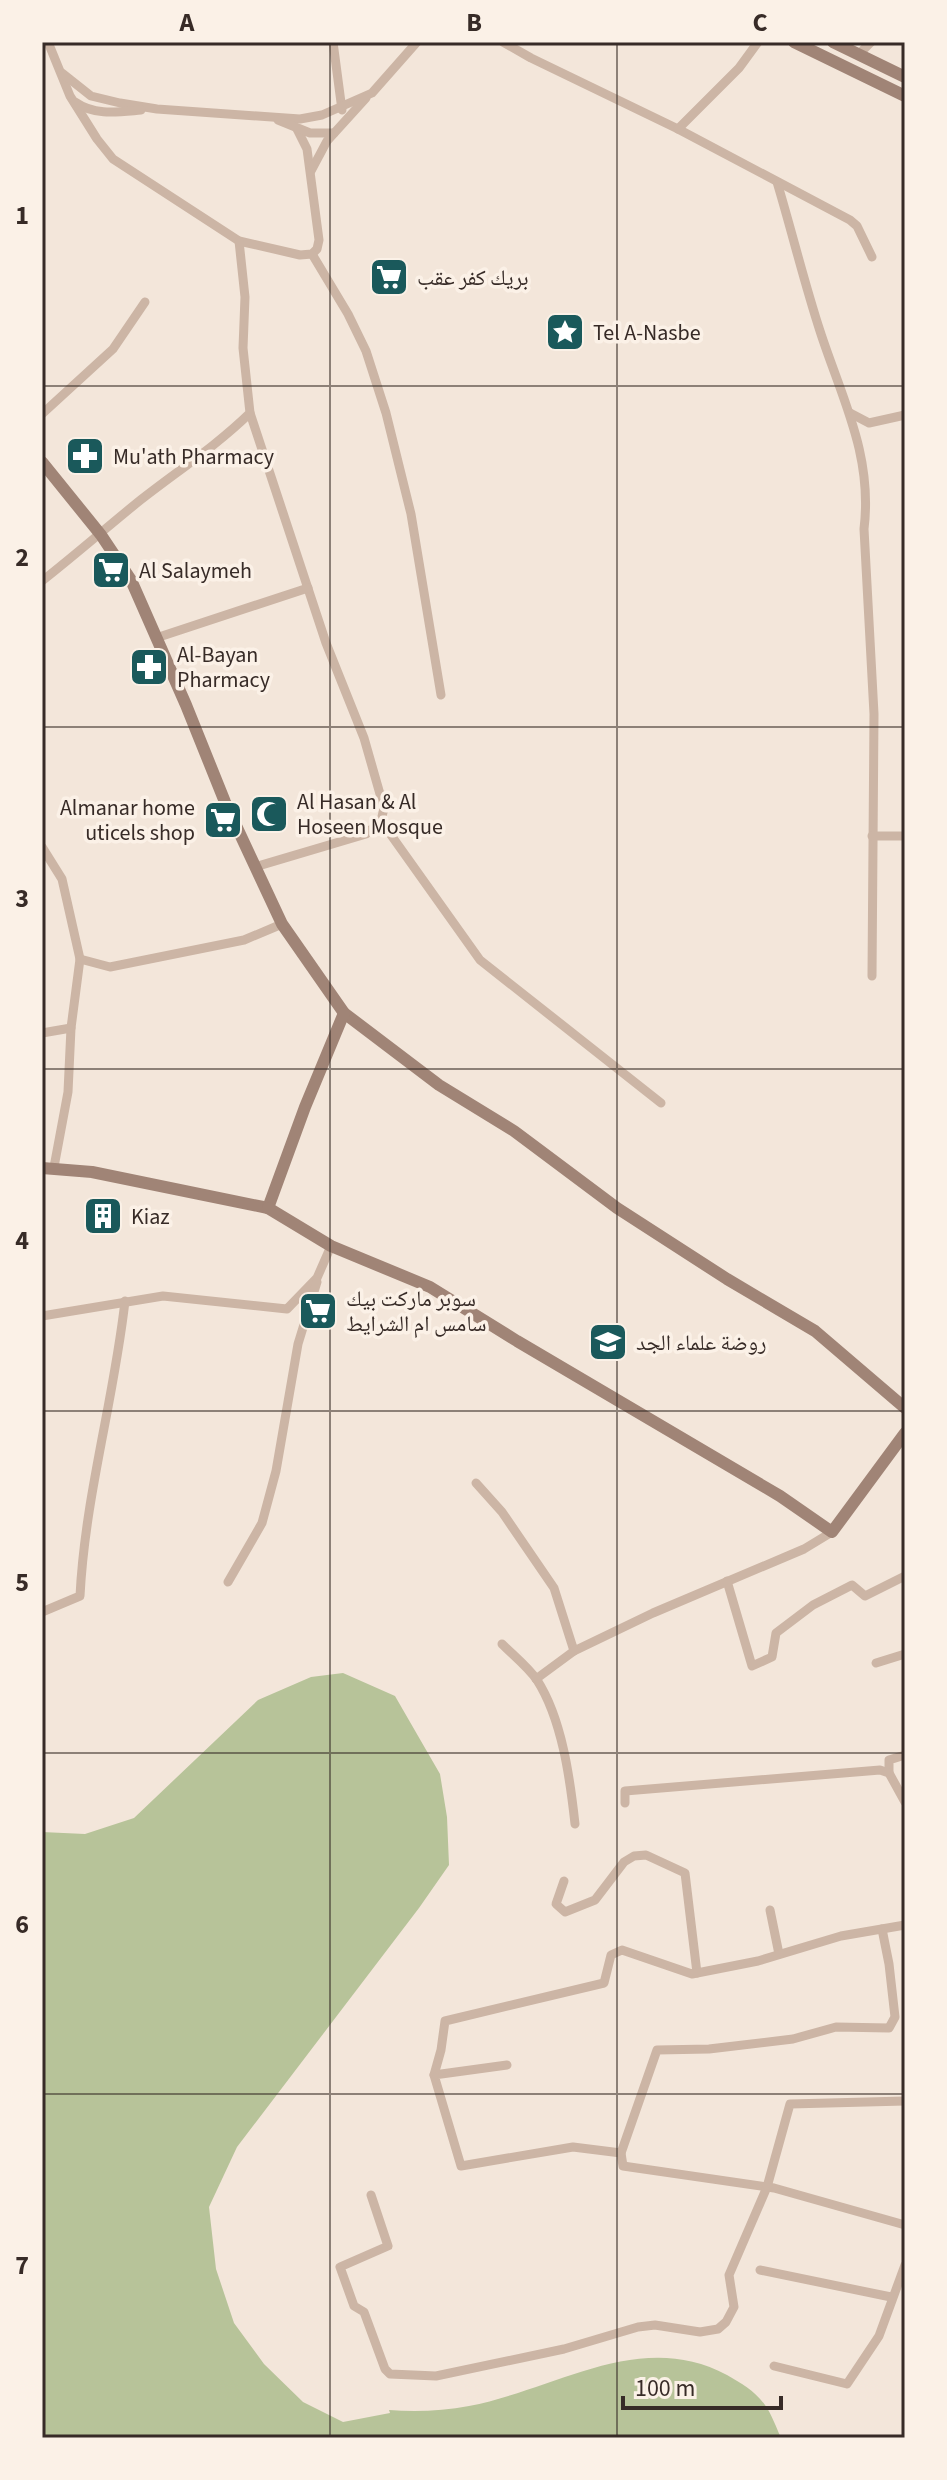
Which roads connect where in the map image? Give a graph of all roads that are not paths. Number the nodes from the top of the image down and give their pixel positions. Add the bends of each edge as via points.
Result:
1 (48, 42) edge
2 (333, 42) edge
3 (417, 42) edge
4 (503, 42) edge
5 (758, 42) edge
6 (794, 42) edge
7 (833, 42) edge
8 (871, 42) edge
9 (859, 54) junction
10 (58, 69) junction
11 (905, 77) edge
12 (372, 93) junction
13 (905, 96) edge
14 (73, 101) junction
15 (341, 108) junction
16 (157, 109) junction
17 (100, 112) junction
18 (322, 115) junction
19 (347, 118) junction
20 (275, 119) junction
21 (297, 129) junction
22 (678, 129) junction
23 (310, 133) junction
24 (334, 133) junction
25 (97, 139) junction
26 (306, 148) junction
27 (311, 171) junction
28 (777, 182) junction
29 (239, 241) junction
30 (312, 254) junction
31 (872, 257) dead end
32 (145, 302) dead end
33 (250, 413) junction
34 (850, 413) junction
35 (42, 414) edge
36 (905, 415) edge
37 (42, 462) edge
38 (101, 535) junction
39 (42, 581) edge
40 (308, 588) junction
41 (156, 638) junction
42 (441, 695) dead end
43 (381, 821) junction
44 (872, 836) junction
45 (905, 836) edge
46 (42, 847) edge
47 (255, 867) junction
48 (282, 924) junction
49 (80, 959) junction
50 (872, 976) dead end
51 (344, 1013) junction
52 (71, 1028) junction
53 (42, 1033) edge
54 (661, 1103) dead end
55 (48, 1168) edge
56 (268, 1208) junction
57 (331, 1246) junction
58 (317, 1278) junction
59 (125, 1301) junction
60 (42, 1316) edge
61 (905, 1408) edge
62 (905, 1433) edge
63 (476, 1483) dead end
64 (832, 1532) junction
65 (905, 1576) edge
66 (727, 1581) junction
67 (228, 1582) dead end
68 (42, 1612) edge
69 (502, 1644) dead end
70 (574, 1651) junction
71 (905, 1654) edge
72 (876, 1663) dead end
73 (536, 1679) junction
74 (905, 1755) edge
75 (889, 1773) junction
76 (905, 1802) edge
77 (625, 1803) dead end
78 (575, 1824) dead end
79 (564, 1881) dead end
80 (770, 1910) dead end
81 (905, 1925) edge
82 (882, 1929) junction
83 (779, 1954) junction
84 (697, 1973) junction
85 (507, 2065) dead end
86 (434, 2075) junction
87 (905, 2101) edge
88 (621, 2153) junction
89 (767, 2187) junction
90 (371, 2195) dead end
91 (905, 2225) edge
92 (905, 2265) edge
93 (760, 2270) dead end
94 (891, 2297) junction
95 (774, 2366) dead end

1 - 10 street
2 - 15 street
3 - 12 street
4 - 22 street
5 - 22 street
6 - 13 street
7 - 9 street
8 - 9 street
9 - 11 street
10 - 14 street
10 - 16 street via 91,96
12 - 15 street
12 - 19 street
14 - 17 street
14 - 25 street
15 - 18 street
15 - 19 street
16 - 17 street
16 - 20 street
17 - 25 street
18 - 20 street
18 - 23 street
19 - 24 street
20 - 21 street
21 - 23 street
21 - 26 street
22 - 28 street
23 - 24 street
23 - 26 street
24 - 27 street
25 - 29 street via 113,159
26 - 27 street
27 - 30 street via 319,240
28 - 31 street via 850,220
28 - 34 street
29 - 30 street
29 - 33 street
30 - 42 street via 366,351 386,413 411,514
32 - 35 street via 113,349
33 - 38 street
33 - 40 street
34 - 36 street via 869,423
34 - 44 street via 867,499
37 - 38 street
38 - 39 street
38 - 41 street via 131,580
40 - 41 street
40 - 43 street via 364,738 384,808
41 - 47 street
43 - 47 street via 366,834
43 - 54 street via 480,960
44 - 45 street
44 - 50 street
46 - 49 street via 62,879
47 - 48 street
48 - 49 street via 244,940 110,967
48 - 51 street
49 - 52 street
51 - 56 street
51 - 61 street via 617,1208 815,1331
52 - 53 street
52 - 55 street via 68,1092
55 - 56 street
56 - 57 street
57 - 58 street
57 - 64 street via 430,1287
58 - 59 street via 287,1309 163,1296
58 - 67 street via 298,1344 262,1523
59 - 60 street
59 - 68 street via 83,1541 80,1596
62 - 64 street
63 - 70 street via 554,1588
64 - 66 street
65 - 66 street via 865,1596 852,1585 813,1605 776,1633 772,1657 752,1666
66 - 70 street
69 - 73 street
70 - 73 street
71 - 72 street
73 - 78 street via 570,1777
74 - 75 street via 889,1760
75 - 76 street
75 - 77 street via 625,1791
79 - 84 street via 556,1904 565,1912 595,1900 634,1856 646,1855 685,1873
80 - 83 street
81 - 82 street
82 - 83 street
82 - 88 street via 895,2017 889,2028 836,2027 793,2039 657,2050
83 - 84 street
84 - 86 street via 618,1951 611,1955 604,1983 445,2021
85 - 86 street
86 - 88 street via 461,2166 573,2147
87 - 89 street via 790,2104
88 - 89 street via 623,2166
89 - 90 street via 729,2275 734,2307 718,2329 638,2327 436,2376 390,2374 364,2312 354,2306 340,2267 388,2246
89 - 91 street
92 - 94 street
93 - 94 street
94 - 95 street via 879,2336 847,2384

